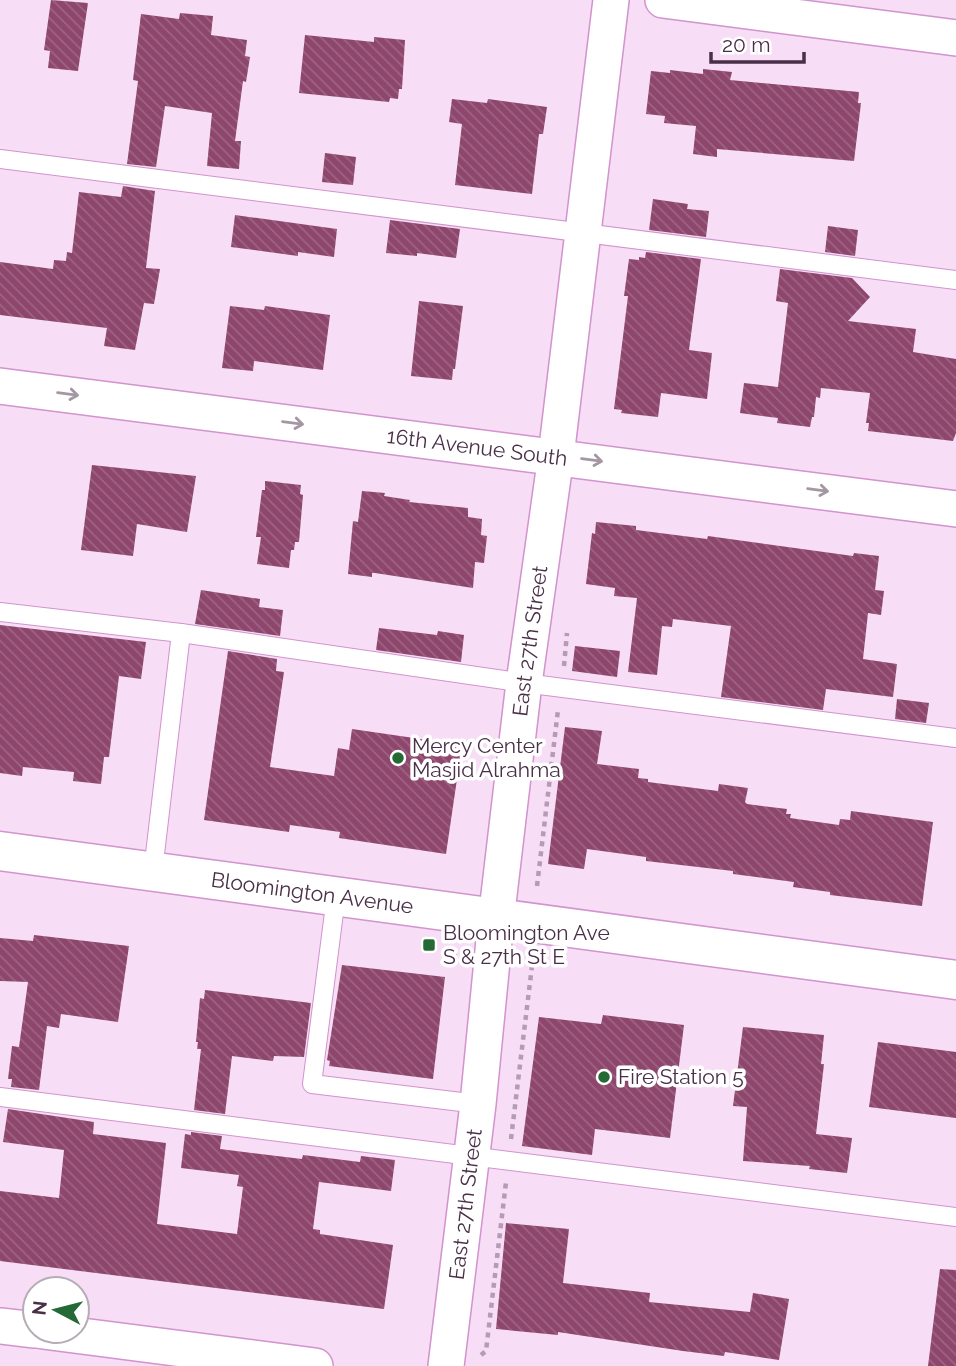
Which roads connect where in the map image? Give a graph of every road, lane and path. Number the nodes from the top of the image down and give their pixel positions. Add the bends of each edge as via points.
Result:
1 (611, 0) edge
2 (663, 0) edge
3 (956, 38) edge
4 (0, 159) edge
5 (583, 233) junction
6 (956, 280) edge
7 (0, 386) edge
8 (556, 456) junction
9 (956, 509) edge
10 (0, 612) edge
11 (181, 633) junction
12 (524, 683) junction
13 (956, 738) edge
14 (0, 851) edge
15 (153, 871) junction
16 (336, 897) junction
17 (496, 920) junction
18 (455, 949) dead end
19 (454, 958) dead end
20 (956, 980) edge
21 (0, 1097) edge
22 (478, 1104) junction
23 (472, 1156) junction
24 (956, 1217) edge
25 (0, 1325) edge
26 (21, 1328) edge
27 (91, 1337) edge
28 (315, 1366) edge
29 (446, 1366) edge

1 - 5 street, East 27th Street
2 - 3 street
4 - 5 lane
5 - 6 lane
5 - 8 street, East 27th Street
7 -> 8 street, 16th Avenue South
8 -> 9 street, 16th Avenue South
8 - 12 street, East 27th Street
10 - 11 lane
11 - 12 lane
11 - 15 lane
12 - 13 lane
12 - 17 street, East 27th Street
14 - 15 street, Bloomington Avenue
15 - 16 street, Bloomington Avenue
16 - 17 street, Bloomington Avenue
16 - 22 lane via 312,1084
17 - 20 street, Bloomington Avenue
17 - 22 street, East 27th Street
18 - 19 path
21 - 23 lane
22 - 23 street, East 27th Street
23 - 24 lane
23 - 29 street, East 27th Street
25 - 26 street
27 - 28 street

